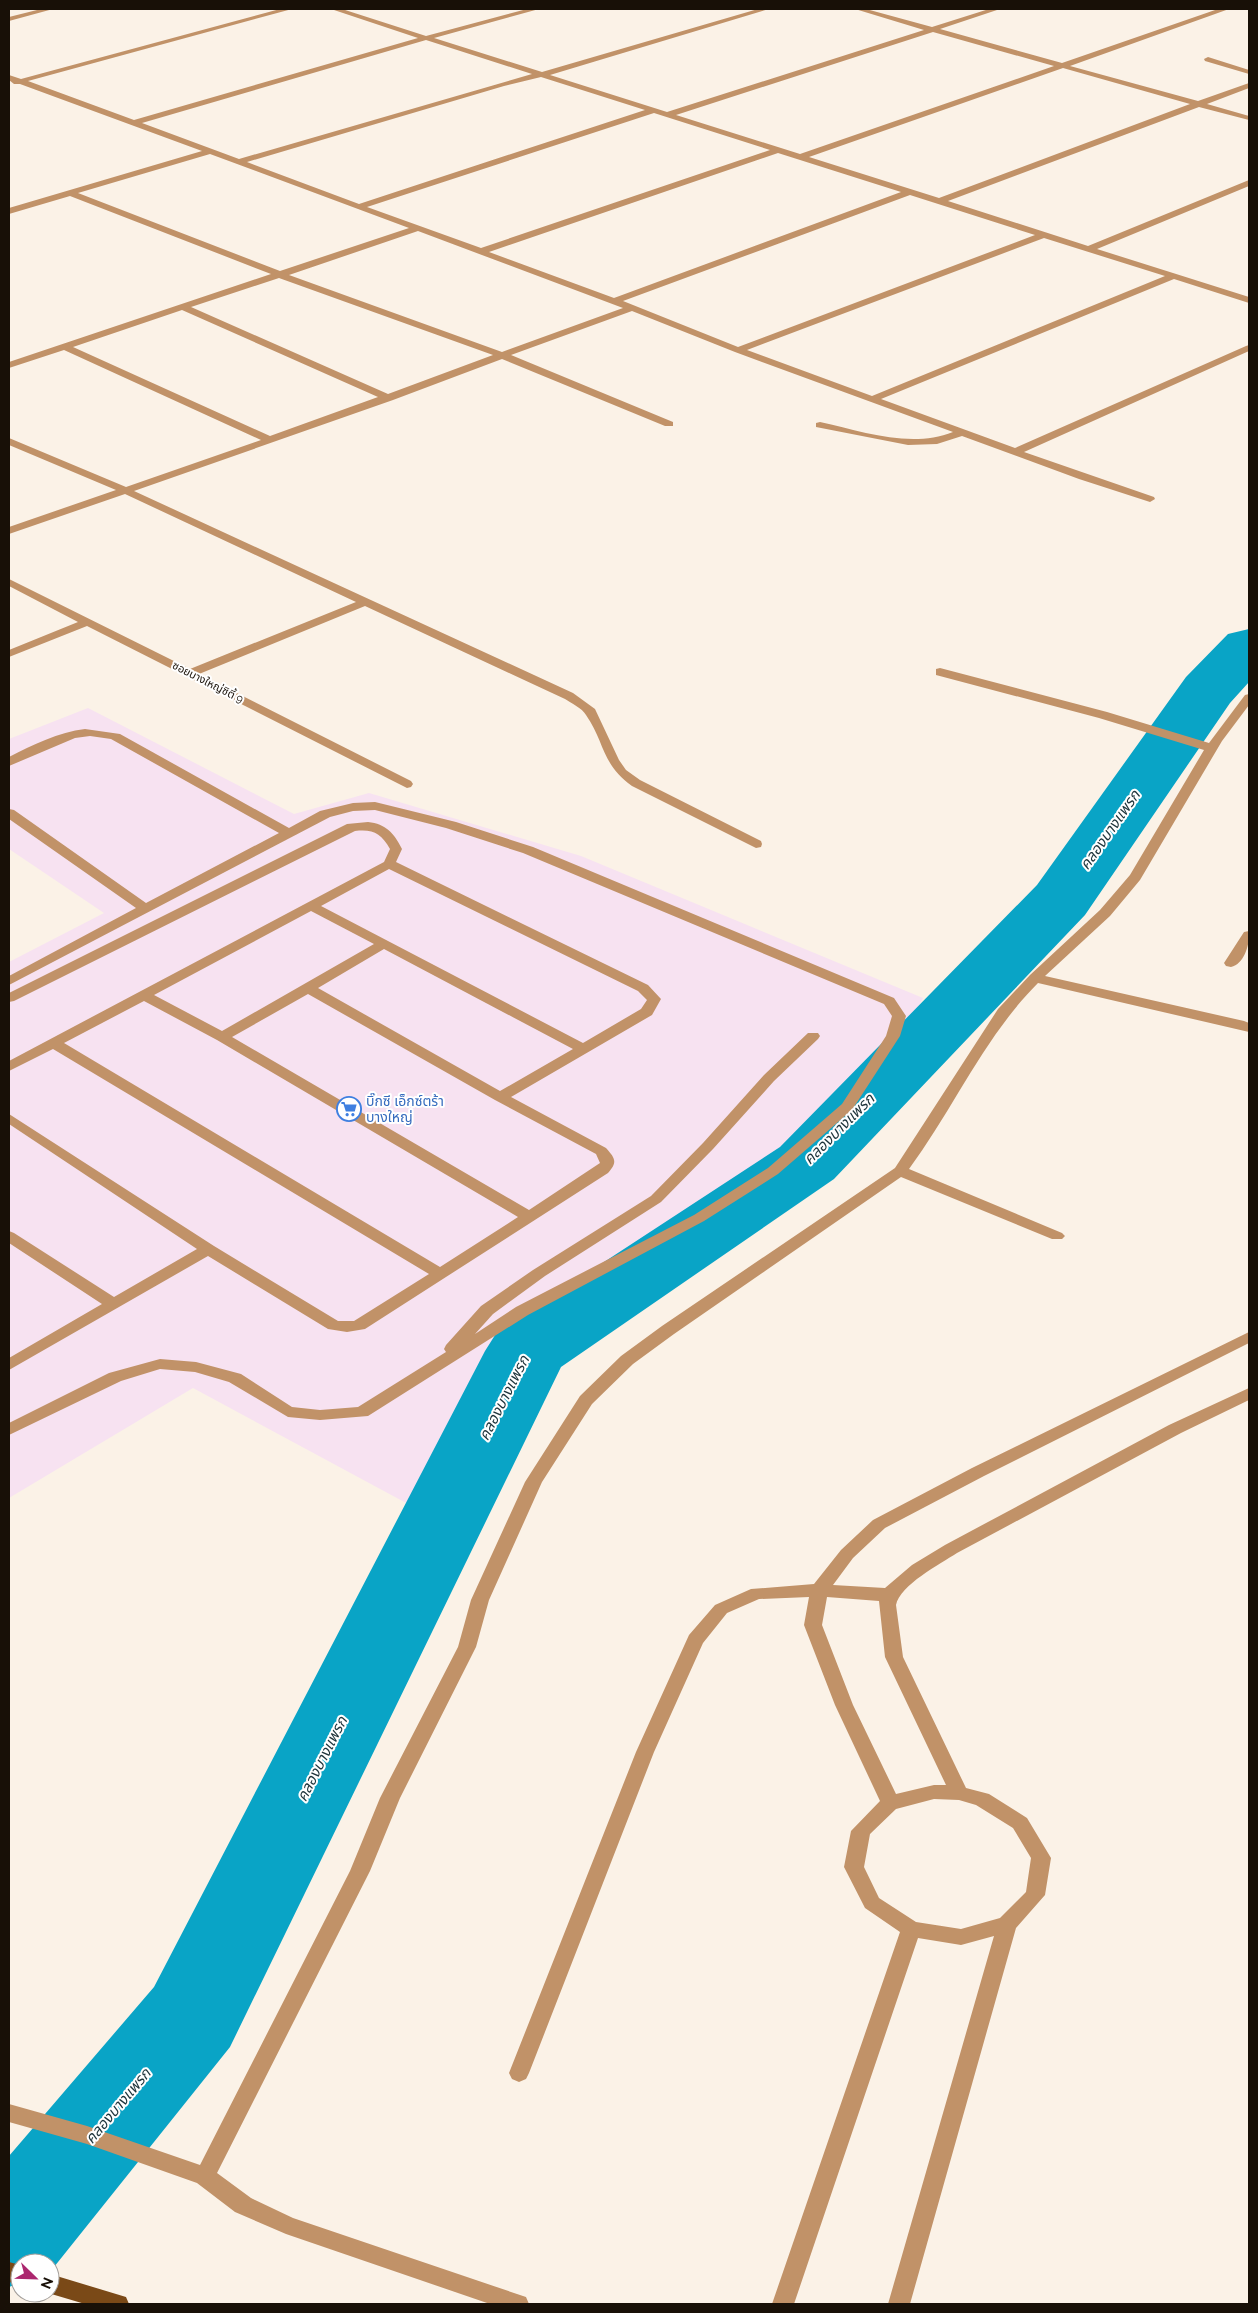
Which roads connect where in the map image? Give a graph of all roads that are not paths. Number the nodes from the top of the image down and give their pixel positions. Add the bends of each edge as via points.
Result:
1 (49, 9) edge
2 (288, 9) edge
3 (335, 9) edge
4 (535, 9) edge
5 (765, 9) edge
6 (859, 9) edge
7 (996, 9) edge
8 (1225, 9) edge
9 (9, 19) edge
10 (933, 29) junction
11 (427, 38) junction
12 (1208, 59) dead end
13 (1062, 66) junction
14 (1249, 72) edge
15 (543, 76) junction
16 (9, 77) edge
17 (20, 81) junction
18 (9, 84) edge
19 (1249, 85) edge
20 (1198, 104) junction
21 (652, 111) junction
22 (667, 115) junction
23 (1249, 118) edge
24 (134, 123) junction
25 (778, 150) junction
26 (209, 152) junction
27 (801, 157) junction
28 (238, 162) junction
29 (1249, 183) edge
30 (909, 192) junction
31 (70, 193) junction
32 (940, 201) junction
33 (357, 207) junction
34 (9, 211) edge
35 (416, 229) junction
36 (1045, 234) junction
37 (1090, 248) junction
38 (479, 252) junction
39 (278, 274) junction
40 (1174, 276) junction
41 (1249, 299) edge
42 (614, 302) junction
43 (182, 307) junction
44 (632, 308) junction
45 (63, 346) junction
46 (1249, 348) edge
47 (738, 350) junction
48 (504, 356) junction
49 (9, 365) edge
50 (389, 398) junction
51 (873, 399) junction
52 (669, 424) dead end
53 (820, 425) dead end
54 (963, 432) junction
55 (270, 440) junction
56 (9, 441) edge
57 (1015, 452) junction
58 (124, 490) junction
59 (1150, 499) dead end
60 (9, 531) edge
61 (9, 582) edge
62 (365, 602) junction
63 (88, 622) junction
64 (9, 654) edge
65 (940, 672) dead end
66 (190, 673) junction
67 (1249, 698) edge
68 (1212, 748) junction
69 (9, 762) edge
70 (406, 784) dead end
71 (9, 813) edge
72 (289, 833) junction
73 (756, 844) dead end
74 (390, 864) junction
75 (310, 904) junction
76 (146, 909) junction
77 (1249, 935) edge
78 (384, 944) junction
79 (1230, 963) dead end
80 (1036, 978) junction
81 (9, 981) edge
82 (308, 988) junction
83 (144, 995) junction
84 (9, 998) edge
85 (1246, 1023) edge
86 (814, 1036) dead end
87 (222, 1037) junction
88 (53, 1043) junction
89 (584, 1049) junction
90 (9, 1067) edge
91 (500, 1098) junction
92 (9, 1118) edge
93 (900, 1171) junction
94 (529, 1217) junction
95 (9, 1236) edge
96 (1057, 1236) dead end
97 (208, 1249) junction
98 (439, 1273) junction
99 (114, 1304) junction
100 (1249, 1337) edge
101 (440, 1363) junction
102 (9, 1364) edge
103 (1249, 1393) edge
104 (9, 1430) edge
105 (819, 1590) junction
106 (889, 1595) junction
107 (959, 1793) junction
108 (890, 1803) junction
109 (1007, 1924) junction
110 (911, 1929) junction
111 (519, 2073) dead end
112 (9, 2113) edge
113 (205, 2176) junction
114 (60, 2287) edge
115 (118, 2304) edge
116 (518, 2304) edge
117 (783, 2304) edge
118 (898, 2304) edge

1 - 9 street
2 - 17 street
3 - 11 street
4 - 11 street
5 - 15 street
6 - 10 street
7 - 10 street
8 - 13 street
10 - 13 street
10 - 22 street
11 - 15 street
11 - 24 street
12 - 14 street
13 - 20 street
13 - 27 street
15 - 21 street
15 - 28 street via 502,84
16 - 17 street
17 - 18 street
17 - 24 street
19 - 20 street
20 - 23 street
20 - 32 street
21 - 22 street
21 - 33 street
22 - 25 street
24 - 26 street
25 - 27 street
25 - 38 street
26 - 28 street
26 - 31 street
27 - 30 street
28 - 33 street
29 - 37 street
30 - 32 street
30 - 42 street
31 - 34 street
31 - 39 street
32 - 36 street
33 - 35 street
35 - 38 street
35 - 39 street
36 - 37 street
36 - 47 street
37 - 40 street
38 - 42 street
39 - 43 street
39 - 48 street
40 - 41 street
40 - 51 street
42 - 44 street
43 - 45 street
43 - 50 street
44 - 47 street
44 - 48 street
45 - 49 street
45 - 55 street
46 - 57 street
47 - 51 street
48 - 50 street
48 - 52 street
50 - 55 street
51 - 54 street
53 - 54 street via 903,441 939,441
54 - 57 street
55 - 58 street
56 - 58 street
57 - 59 street
58 - 60 street
58 - 62 street
61 - 63 street, ซอยบางใหญ่ซิตี้ 9
62 - 66 street
62 - 73 street via 569,696 591,712 622,773
63 - 64 street
63 - 66 street, ซอยบางใหญ่ซิตี้ 9
65 - 68 street
66 - 70 street, ซอยบางใหญ่ซิตี้ 9
67 - 68 street
68 - 80 street via 1135,877 1109,908
69 - 72 street via 26,752 80,733 107,734
71 - 76 street
72 - 76 street
72 - 101 street via 325,814 353,807 375,806 451,825 553,859 889,1001 899,1016 893,1036 847,1107 773,1171 699,1218 522,1311
74 - 75 street
74 - 84 street via 396,849 383,828 369,825 352,827
74 - 89 street via 643,988 654,999 647,1012
75 - 78 street
75 - 83 street
76 - 81 street
77 - 79 street
78 - 82 street
78 - 89 street
80 - 85 street
80 - 93 street via 1004,1011 984,1038 917,1150
82 - 87 street
82 - 91 street
83 - 87 street
83 - 88 street
86 - 101 street via 769,1078 656,1199 539,1273 488,1310
87 - 94 street
88 - 90 street
88 - 98 street
89 - 91 street
91 - 94 street via 601,1150 608,1159 603,1170
92 - 97 street
93 - 96 street
93 - 113 street via 654,1340 627,1360 586,1400 534,1482 480,1600 464,1654 390,1798 360,1870
94 - 98 street
95 - 99 street
97 - 98 street via 334,1325 347,1327 359,1325
97 - 99 street
99 - 102 street
100 - 105 street via 880,1524 848,1554
101 - 104 street via 362,1412 320,1415 288,1412 235,1378 196,1366 160,1364 115,1377
103 - 106 street via 951,1549 918,1569
105 - 106 street
105 - 108 street via 813,1624 823,1654
105 - 111 street via 757,1593 721,1609 695,1640 645,1752
106 - 107 street via 887,1605 894,1657
107 - 108 street via 934,1792
107 - 109 street via 982,1799 1020,1822 1041,1858 1035,1895
108 - 110 street via 861,1830 854,1867 872,1903
109 - 110 street via 961,1936
109 - 118 street
110 - 117 street
112 - 113 street via 87,2135
113 - 116 street via 243,2205 286,2225
114 - 115 main road

